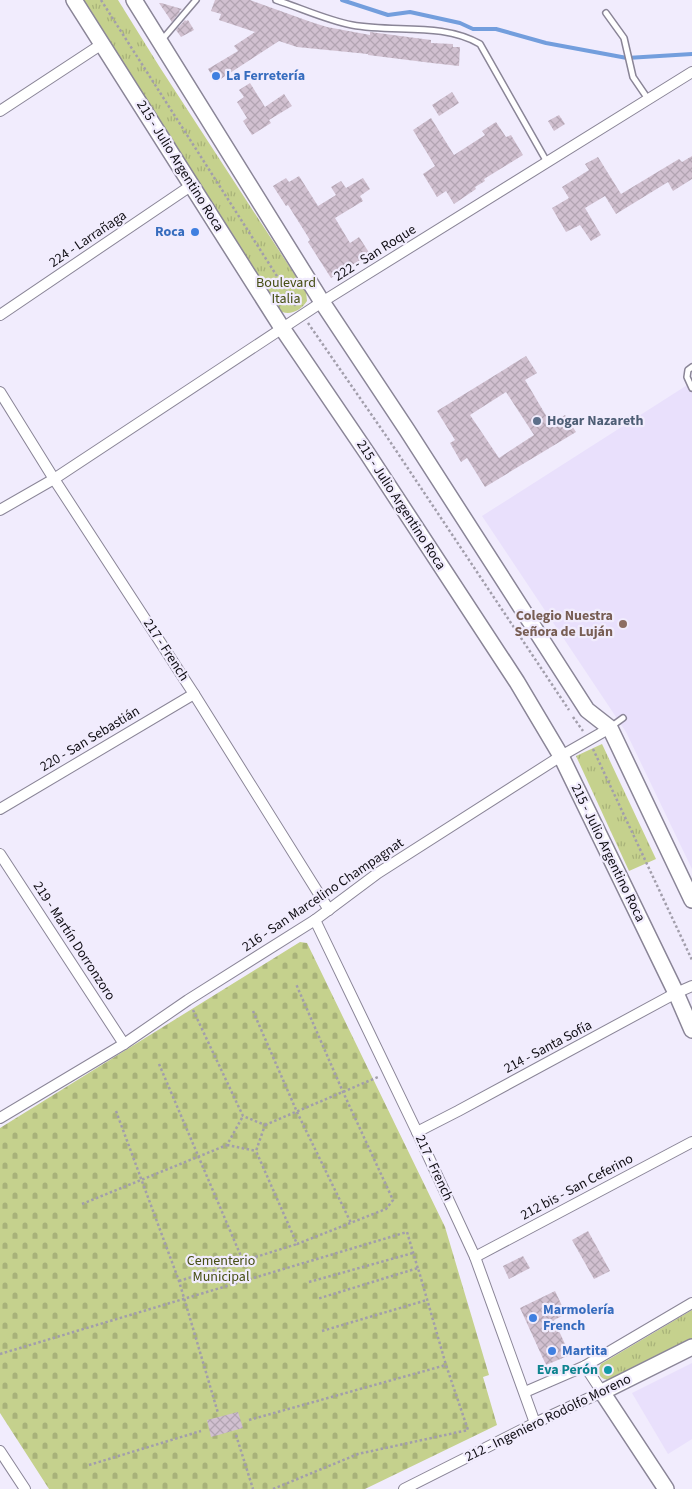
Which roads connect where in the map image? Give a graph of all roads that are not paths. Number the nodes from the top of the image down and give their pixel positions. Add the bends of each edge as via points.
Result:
1 (74, 0) edge
2 (134, 0) edge
3 (196, 0) edge
4 (276, 0) edge
5 (606, 13) dead end
6 (161, 42) junction
7 (102, 44) junction
8 (692, 72) edge
9 (649, 99) junction
10 (0, 111) edge
11 (548, 162) junction
12 (192, 185) junction
13 (322, 302) junction
14 (0, 315) edge
15 (282, 328) junction
16 (692, 367) edge
17 (692, 388) edge
18 (0, 392) edge
19 (54, 479) junction
20 (0, 510) edge
21 (194, 694) junction
22 (623, 718) dead end
23 (610, 728) junction
24 (561, 756) junction
25 (0, 808) edge
26 (0, 854) edge
27 (692, 900) edge
28 (329, 910) junction
29 (315, 920) junction
30 (692, 986) edge
31 (676, 993) junction
32 (692, 1030) edge
33 (124, 1044) junction
34 (0, 1118) edge
35 (417, 1132) junction
36 (692, 1142) edge
37 (475, 1257) junction
38 (692, 1303) edge
39 (692, 1347) edge
40 (584, 1366) junction
41 (525, 1392) junction
42 (602, 1392) junction
43 (535, 1424) junction
44 (0, 1450) edge
45 (25, 1489) edge
46 (404, 1489) edge
47 (666, 1489) edge

1 - 7 street, 215 - Julio Argentino Roca
2 - 6 street
3 - 6 lane
4 - 11 lane via 354,25 445,32 480,44
5 - 9 lane via 624,38 633,78
6 - 13 street
7 - 10 street
7 - 12 street, 215 - Julio Argentino Roca
8 - 9 street, 222 - San Roque
9 - 11 street, 222 - San Roque
11 - 13 street, 222 - San Roque
12 - 14 street, 224 - Larrañaga
12 - 15 street, 215 - Julio Argentino Roca
13 - 15 street, 222 - San Roque
13 - 23 street via 587,710
15 - 19 street, 222 - San Roque
15 - 24 street, 215 - Julio Argentino Roca via 517,682
16 - 17 lane via 687,377
18 - 19 street, 217 - French
19 - 20 street, 222 - San Roque
19 - 21 street, 217 - French
21 - 25 street, 220 - San Sebastián
21 - 28 street, 217 - French
22 - 23 lane
23 - 24 street, 216 - San Marcelino Champagnat
23 - 27 street
24 - 28 street, 216 - San Marcelino Champagnat via 378,874
24 - 31 street, 215 - Julio Argentino Roca
26 - 33 street, 219 - Martín Dorronzoro
28 - 29 street, 216 - San Marcelino Champagnat
29 - 33 street, 216 - San Marcelino Champagnat
29 - 35 street, 217 - French
30 - 31 street, 214 - Santa Sofía
31 - 32 street, 215 - Julio Argentino Roca
31 - 35 street, 214 - Santa Sofía
33 - 34 street, 216 - San Marcelino Champagnat
35 - 37 street, 217 - French
36 - 37 street, 212 bis - San Ceferino
37 - 41 street, 217 - French
38 - 40 street
39 - 42 street, 212 - Ingeniero Rodolfo Moreno
40 - 41 street
40 - 42 street
41 - 43 street, 217 - French
42 - 43 street, 212 - Ingeniero Rodolfo Moreno
42 - 47 street
43 - 46 street, 212 - Ingeniero Rodolfo Moreno
44 - 45 street

